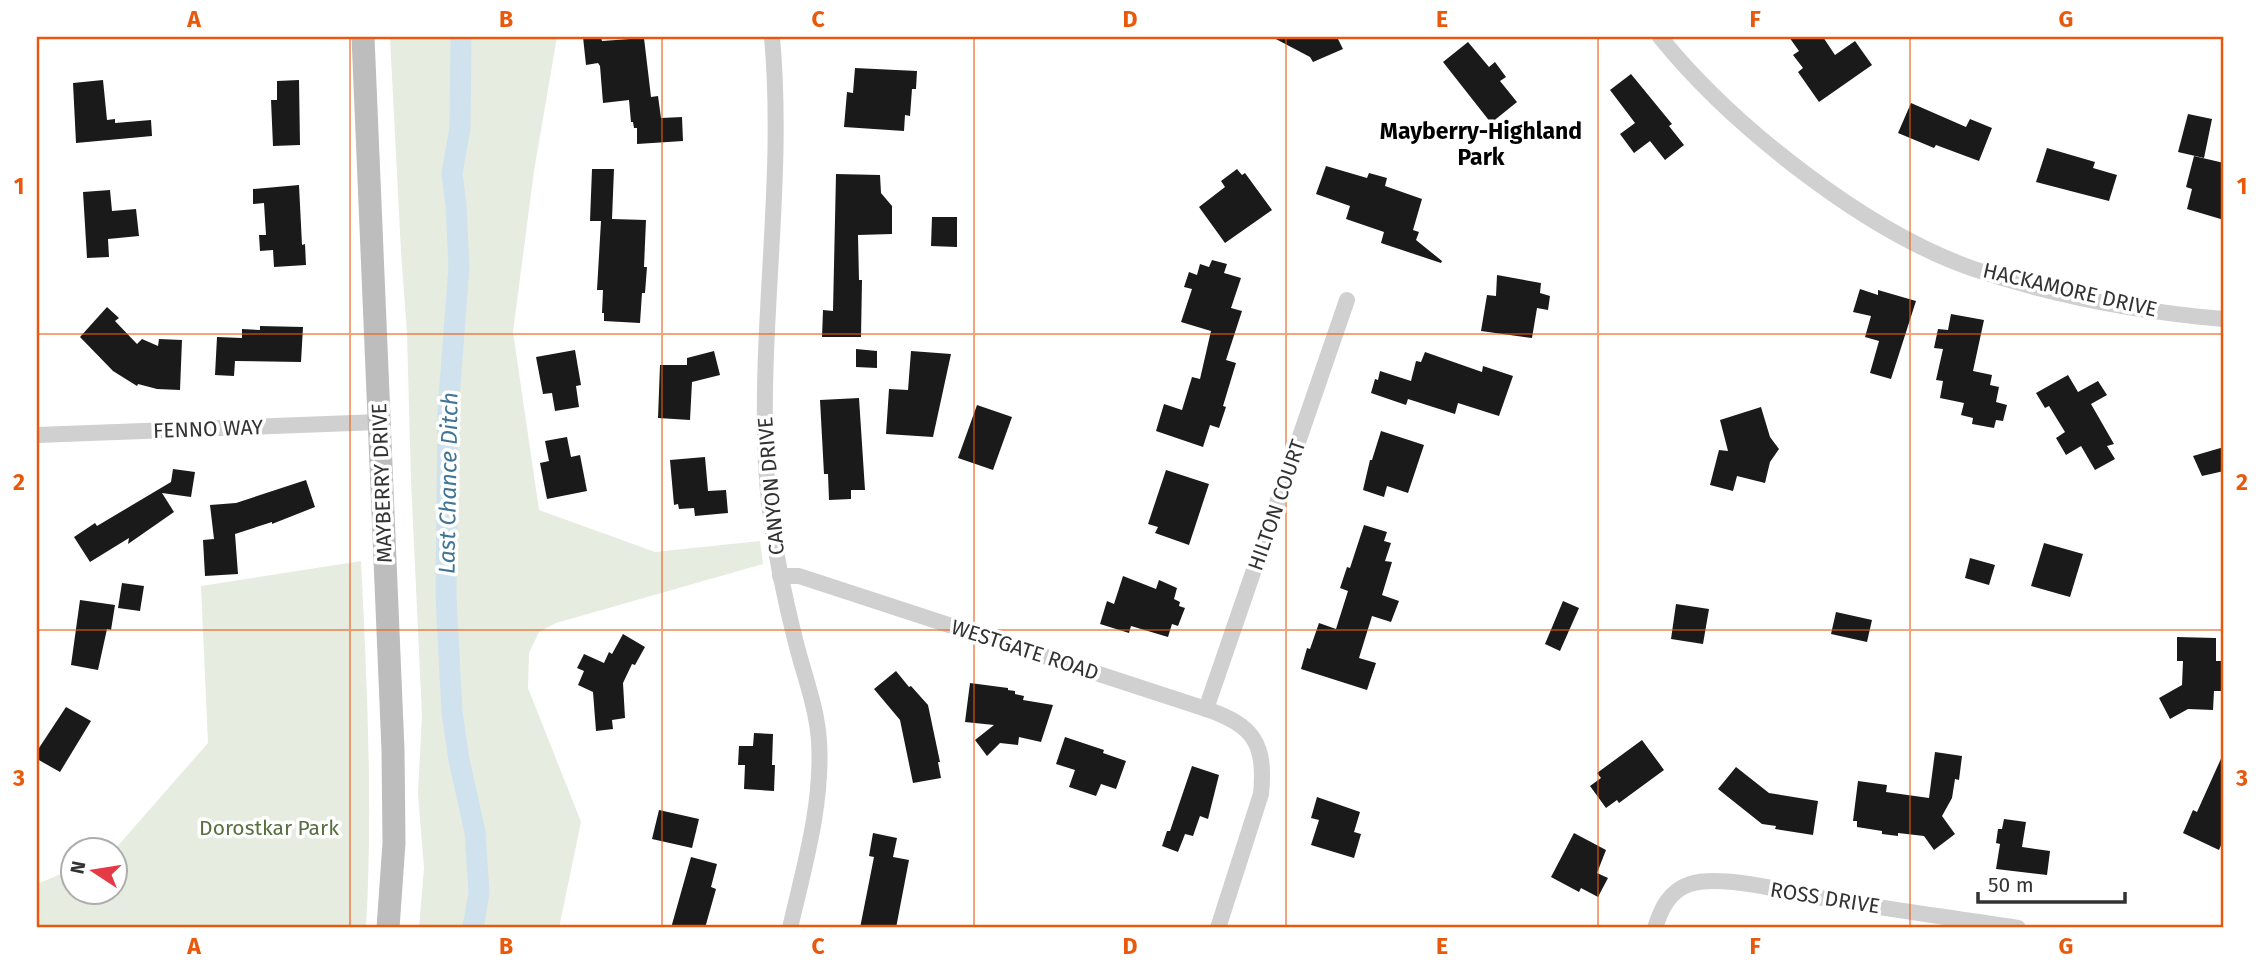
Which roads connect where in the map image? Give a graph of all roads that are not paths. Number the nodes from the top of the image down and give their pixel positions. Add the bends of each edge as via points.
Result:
1 (363, 37) edge
2 (772, 37) edge
3 (1660, 37) edge
4 (1347, 300) dead end
5 (2224, 319) edge
6 (379, 422) junction
7 (37, 435) edge
8 (780, 576) junction
9 (1206, 709) junction
10 (388, 928) edge
11 (790, 928) edge
12 (1218, 928) edge
13 (1655, 928) edge
14 (2018, 928) edge

1 - 6 main road, MAYBERRY DRIVE
2 - 8 street, CANYON DRIVE via 777,137 764,429 769,513
3 - 5 street, HACKAMORE DRIVE via 1784,156 1876,220 1928,249 2027,285
4 - 9 street, HILTON COURT
6 - 7 street, FENNO WAY
6 - 10 main road, MAYBERRY DRIVE via 394,750
8 - 9 street, WESTGATE ROAD via 799,576
8 - 11 street, CANYON DRIVE via 815,714 820,759 815,817
9 - 12 street, WESTGATE ROAD via 1248,732 1259,746 1263,775
13 - 14 street, ROSS DRIVE via 1669,897 1679,888 1711,881

